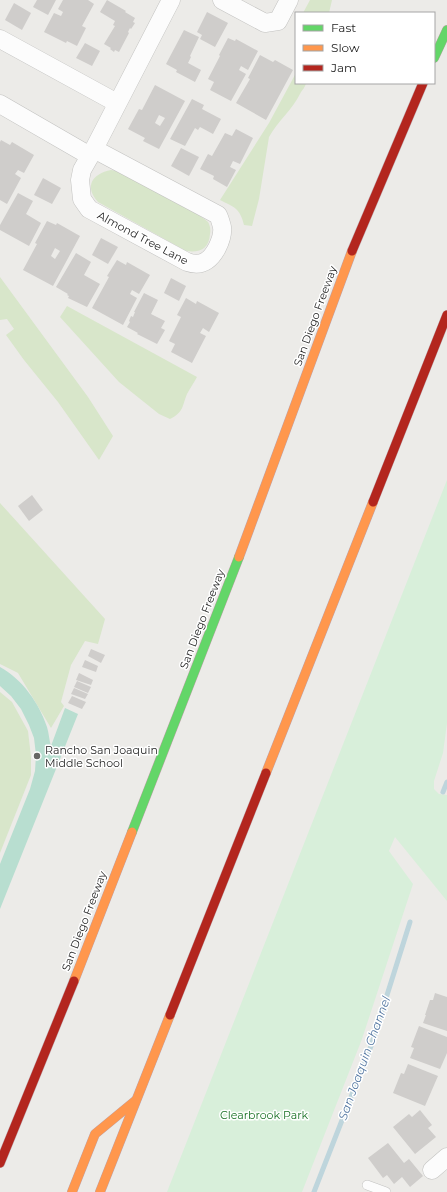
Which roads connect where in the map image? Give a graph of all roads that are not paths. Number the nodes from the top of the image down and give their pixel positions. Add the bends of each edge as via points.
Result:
1 (171, 0) edge
2 (222, 0) edge
3 (289, 0) edge
4 (447, 30) edge
5 (0, 39) edge
6 (435, 56) edge
7 (423, 84) edge
8 (117, 103) junction
9 (0, 104) edge
10 (92, 152) junction
11 (447, 315) edge
12 (136, 1101) junction
13 (447, 1157) edge
14 (0, 1163) edge
15 (432, 1170) dead end
16 (367, 1184) dead end
17 (72, 1192) edge
18 (100, 1192) edge
19 (386, 1192) edge

1 - 8 street, Almond Tree Lane
2 - 3 street via 265,22 278,21
4 - 6 highway
5 - 8 street
7 - 14 highway, San Diego Freeway via 355,242 228,587
8 - 10 street, Almond Tree Lane
9 - 10 street, Almond Tree Lane
10 - 10 street, Almond Tree Lane via 82,170 80,180 82,199 89,209 187,262 203,263 211,258 220,241 222,229 218,215
11 - 12 highway
12 - 17 highway via 95,1134
12 - 18 highway
13 - 15 street
16 - 19 lane

